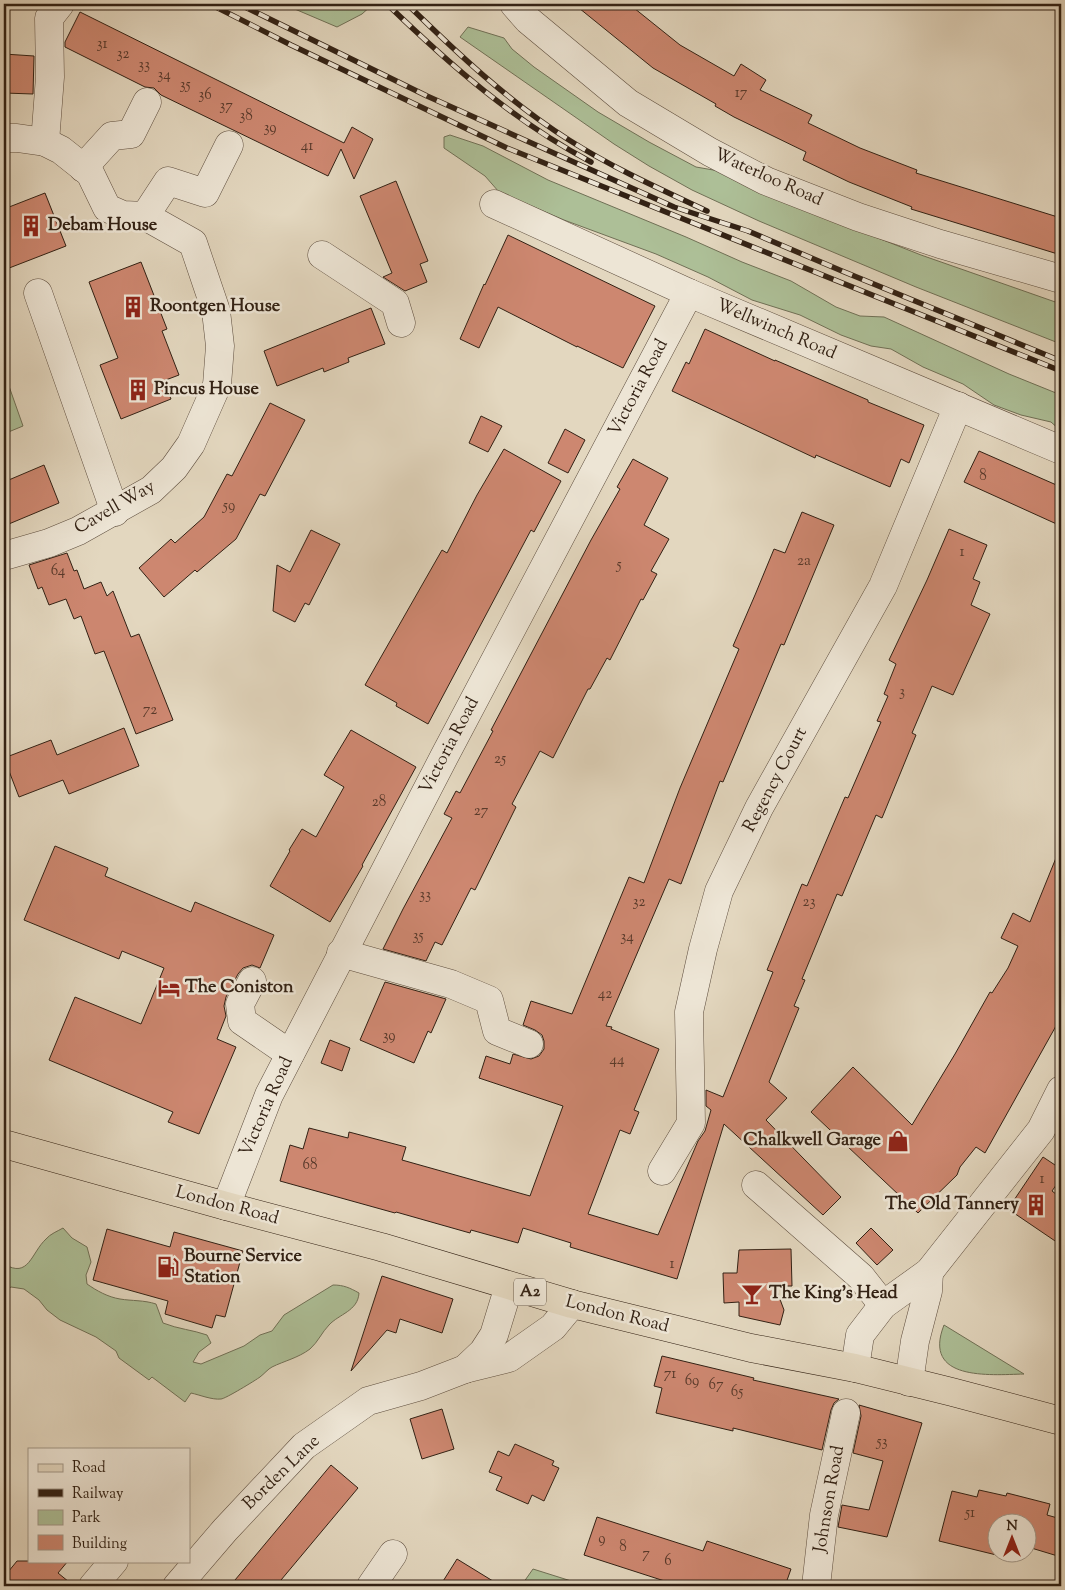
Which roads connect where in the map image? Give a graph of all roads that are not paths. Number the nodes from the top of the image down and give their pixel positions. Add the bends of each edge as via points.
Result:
1 (60, 4) edge
2 (514, 4) edge
3 (147, 102) dead end
4 (4, 138) edge
5 (45, 142) junction
6 (229, 145) dead end
7 (83, 168) junction
8 (494, 204) dead end
9 (145, 216) junction
10 (322, 255) dead end
11 (1061, 279) edge
12 (38, 293) dead end
13 (689, 293) junction
14 (402, 323) dead end
15 (958, 406) junction
16 (1061, 450) edge
17 (115, 512) junction
18 (4, 556) edge
19 (341, 954) junction
20 (252, 981) dead end
21 (529, 1044) dead end
22 (290, 1054) junction
23 (1061, 1090) edge
24 (1051, 1134) edge
25 (4, 1144) edge
26 (662, 1171) dead end
27 (756, 1185) dead end
28 (226, 1206) junction
29 (929, 1272) junction
30 (510, 1286) junction
31 (572, 1304) junction
32 (883, 1305) junction
33 (856, 1368) junction
34 (466, 1369) junction
35 (909, 1382) junction
36 (846, 1413) dead end
37 (1061, 1421) edge
38 (393, 1554) dead end
39 (113, 1562) edge
40 (93, 1586) edge
41 (177, 1586) edge
42 (371, 1586) edge
43 (816, 1586) edge

1 - 5 street via 49,18 50,77
2 - 11 street, Waterloo Road via 528,20 628,103 766,181 912,235
3 - 7 street via 131,134 112,136
4 - 5 street, Cavell Way
5 - 7 street, Cavell Way
6 - 9 street via 205,193 168,181
7 - 9 street, Cavell Way via 90,173 107,208 123,215
8 - 13 street, Wellwinch Road
9 - 17 street, Cavell Way via 193,243 216,311 220,346 217,385 191,444 174,468 151,490
10 - 14 street via 395,304
12 - 17 street
13 - 15 street, Wellwinch Road
13 - 19 street, Victoria Road
15 - 16 street, Wellwinch Road
15 - 26 street, Regency Court via 883,586 759,808 719,891 689,1012 691,1124
17 - 18 street, Cavell Way via 48,543
19 - 21 street via 451,984 488,1000 497,1031
19 - 22 street, Victoria Road
20 - 22 street via 240,1004 242,1021
22 - 28 street, Victoria Road via 269,1095
23 - 24 street
24 - 29 street
25 - 28 main road, London Road / A2
27 - 32 street via 862,1277
28 - 30 main road, London Road / A2 via 381,1247
29 - 32 street
29 - 35 street
30 - 31 main road, London Road / A2
30 - 34 street, Borden Lane via 494,1336
31 - 33 main road, London Road / A2 via 751,1348
31 - 34 street, Borden Lane via 552,1327 510,1358
32 - 33 street via 860,1335
33 - 35 main road, London Road / A2
34 - 41 street, Borden Lane via 368,1401 304,1446
35 - 37 main road, London Road / A2
36 - 43 street, Johnson Road via 824,1515
38 - 42 street
39 - 40 street

